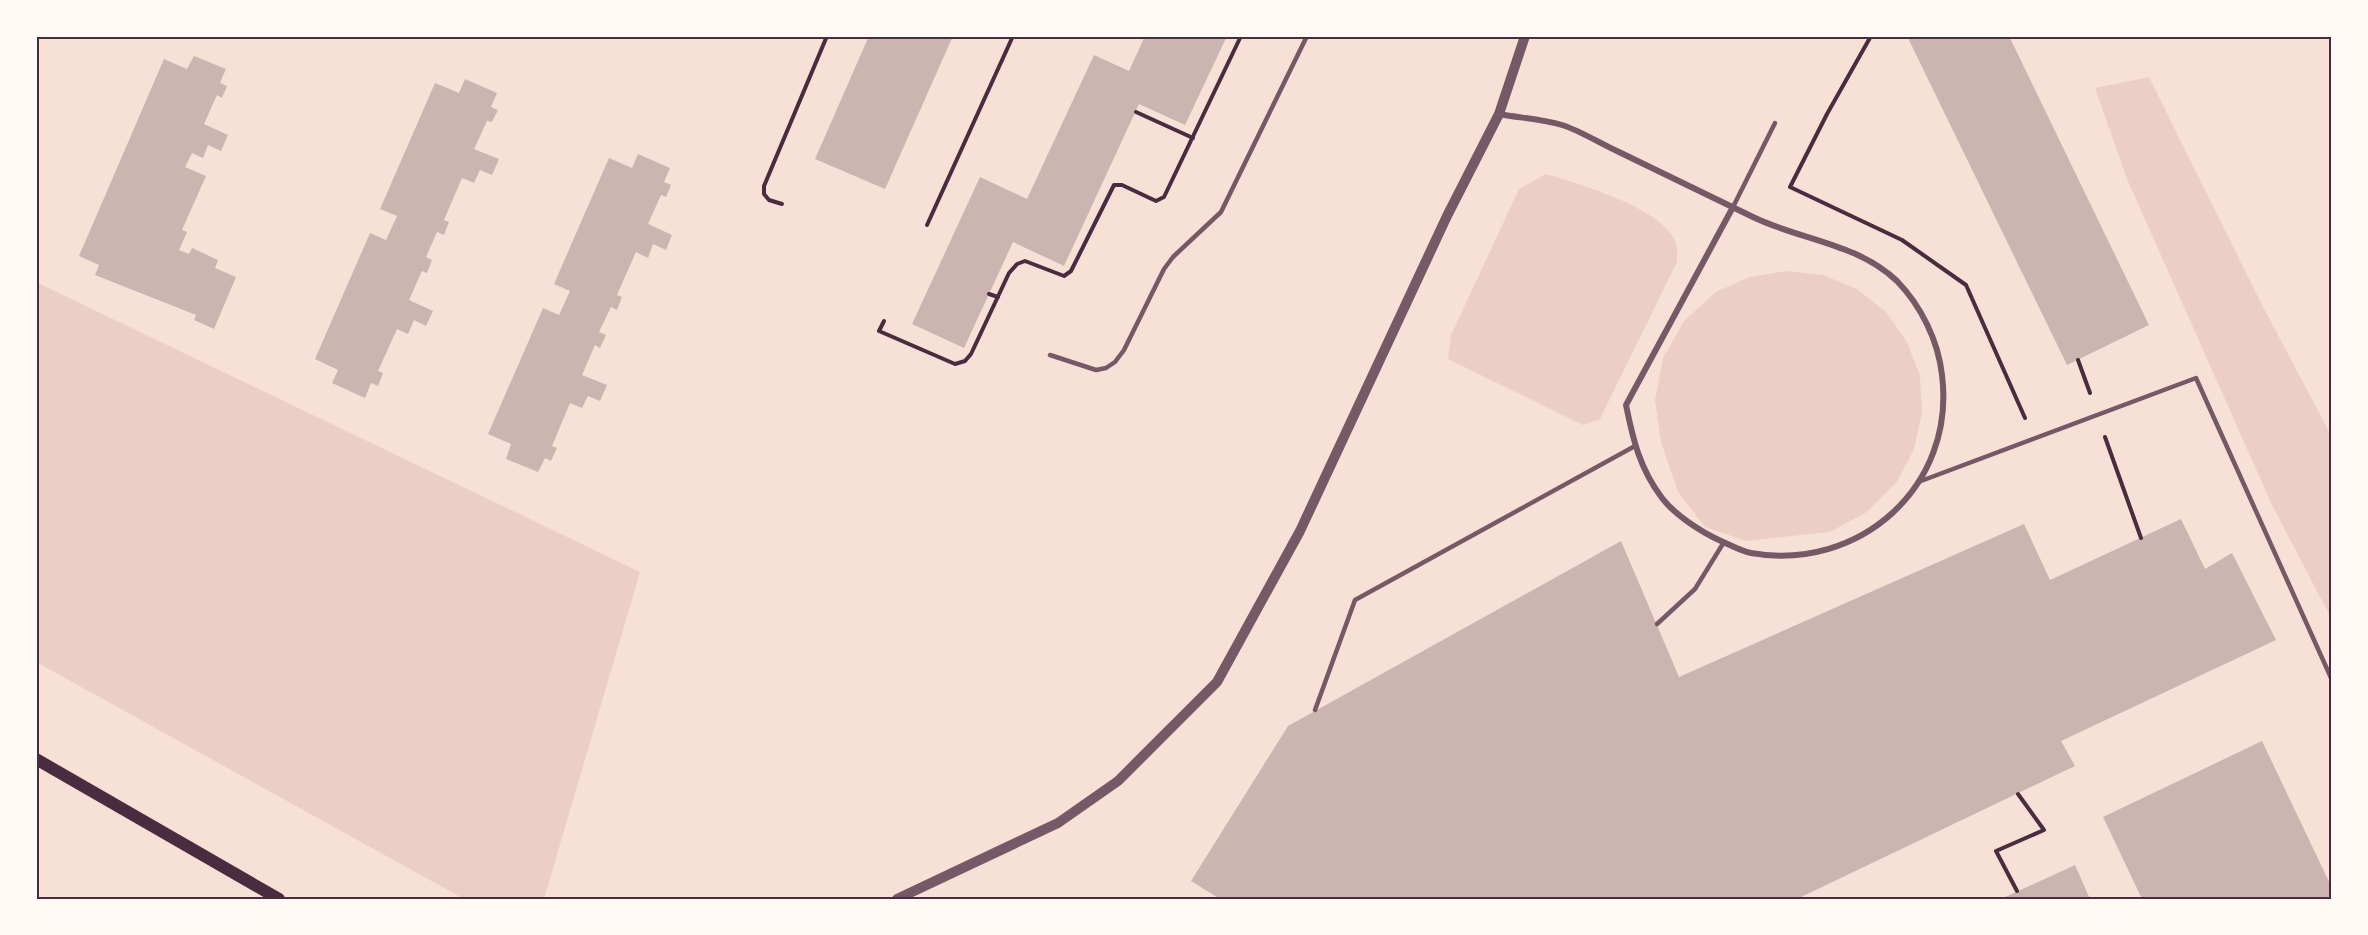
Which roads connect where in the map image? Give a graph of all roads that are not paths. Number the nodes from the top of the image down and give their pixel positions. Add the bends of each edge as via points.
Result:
1 (1307, 36) edge
2 (1525, 36) edge
3 (1499, 114) junction
4 (1774, 123) dead end
5 (1733, 207) junction
6 (1050, 355) dead end
7 (1635, 446) junction
8 (1921, 481) junction
9 (1724, 542) junction
10 (1657, 624) dead end
11 (2332, 680) edge
12 (1315, 710) dead end
13 (36, 759) edge
14 (279, 899) edge
15 (897, 899) edge

1 - 6 lane via 1221,212 1173,256 1115,362 1096,370
2 - 3 street
3 - 5 street via 1564,125
3 - 15 street via 1300,531 1217,682 1118,781 1058,823
4 - 5 lane
5 - 7 street via 1626,405
5 - 8 street via 1775,228 1861,256 1896,281 1923,315 1940,356 1945,398 1939,441
7 - 9 street via 1662,499 1701,532
7 - 12 lane via 1355,600
8 - 9 street via 1893,515 1850,543 1800,556 1749,552
8 - 11 lane via 2196,378
9 - 10 lane via 1695,590
13 - 14 main road

